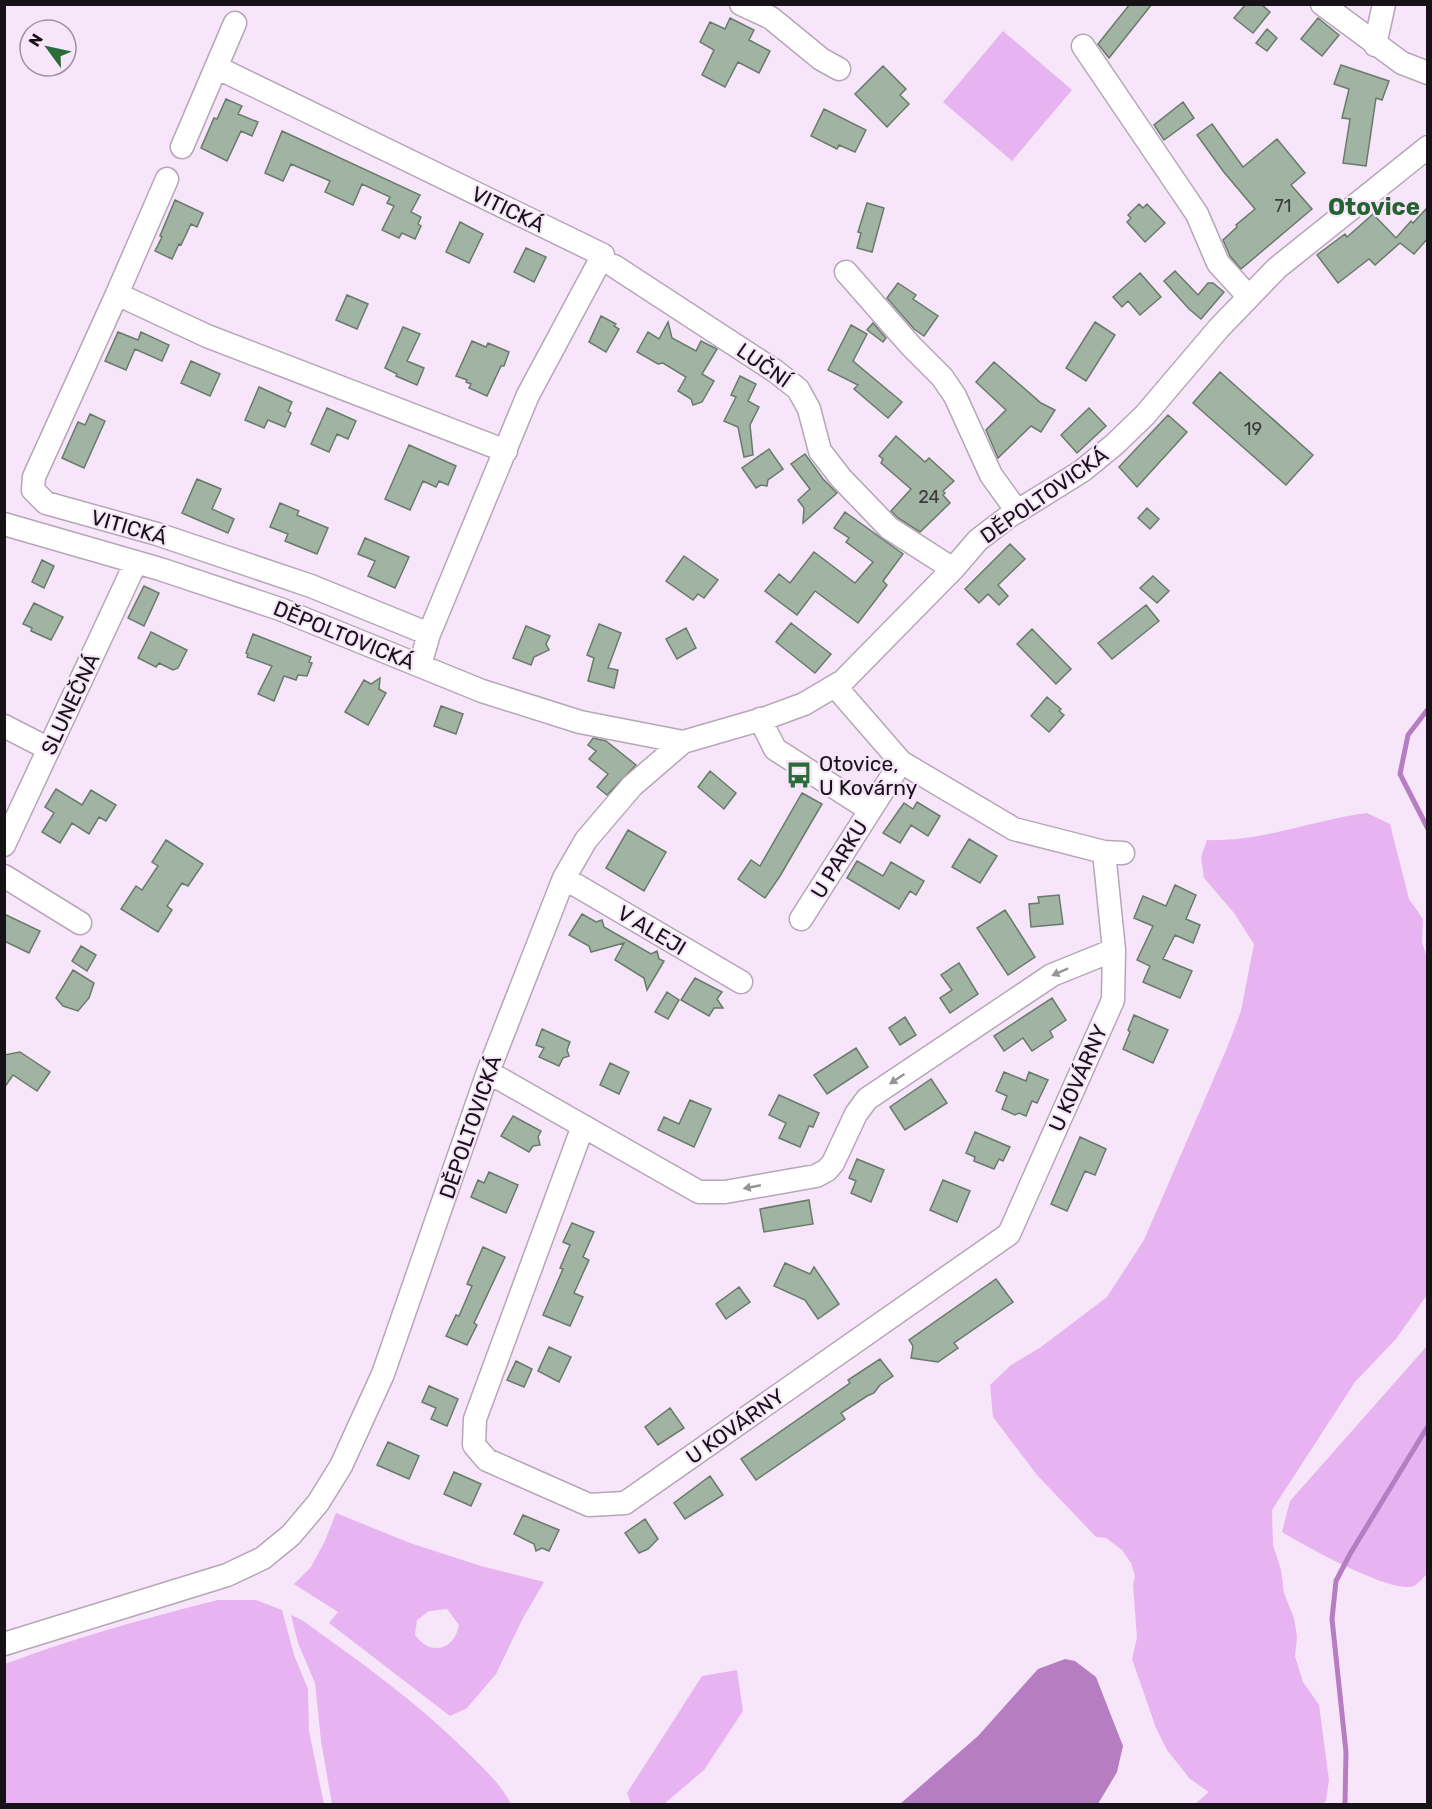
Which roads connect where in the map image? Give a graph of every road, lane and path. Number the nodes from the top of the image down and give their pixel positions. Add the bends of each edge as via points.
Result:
1 (741, 4) edge
2 (1322, 4) edge
3 (1384, 4) edge
4 (236, 23) dead end
5 (1375, 45) junction
6 (1083, 46) dead end
7 (216, 67) junction
8 (839, 69) dead end
9 (1428, 73) edge
10 (182, 147) dead end
11 (1428, 147) edge
12 (167, 179) dead end
13 (614, 266) dead end
14 (846, 272) dead end
15 (117, 294) junction
16 (1249, 297) junction
17 (506, 451) junction
18 (1017, 511) junction
19 (4, 524) edge
20 (136, 562) junction
21 (953, 568) junction
22 (429, 634) junction
23 (420, 666) junction
24 (836, 686) junction
25 (760, 719) junction
26 (4, 726) edge
27 (683, 742) junction
28 (49, 749) junction
29 (901, 762) junction
30 (870, 810) junction
31 (4, 845) edge
32 (4, 876) edge
33 (564, 878) junction
34 (801, 919) dead end
35 (80, 923) dead end
36 (1114, 950) junction
37 (741, 982) dead end
38 (488, 1072) junction
39 (583, 1126) junction
40 (4, 1644) edge

1 - 8 street via 771,18
2 - 5 street
3 - 5 street
4 - 7 street
5 - 9 street via 1402,63
6 - 16 street via 1197,214 1218,263
7 - 10 street
7 - 17 street, VITICKÁ via 603,255 528,395
11 - 16 street, DĚPOLTOVICKÁ via 1277,268
12 - 15 street, VITICKÁ
13 - 21 street, LUČNÍ via 798,389 809,409 820,451 842,478 889,528
14 - 18 street via 942,376 991,475
15 - 17 street via 207,336
15 - 22 street, VITICKÁ via 34,477 33,490 46,502 157,534 311,586
16 - 18 street, DĚPOLTOVICKÁ via 1115,444 1082,471
17 - 22 street, VITICKÁ
18 - 21 street, DĚPOLTOVICKÁ via 978,540
19 - 20 street, DĚPOLTOVICKÁ
20 - 23 street, DĚPOLTOVICKÁ via 280,609
20 - 28 street, SLUNEČNÁ
21 - 24 street, DĚPOLTOVICKÁ
22 - 23 street, VITICKÁ
23 - 27 street, DĚPOLTOVICKÁ via 482,691 580,722
24 - 25 street, DĚPOLTOVICKÁ via 804,704
24 - 29 street
25 - 27 street, DĚPOLTOVICKÁ
25 - 30 street via 775,749
26 - 28 street
27 - 33 street, DĚPOLTOVICKÁ via 632,786 586,840
28 - 31 street, SLUNEČNÁ
29 - 30 street, U PARKU
29 - 36 street, U KOVÁRNY via 1014,829 1113,852
30 - 34 street, U PARKU
32 - 35 street
33 - 37 street, V ALEJI
33 - 38 street, DĚPOLTOVICKÁ
36 -> 39 street via 1052,975 867,1099 833,1163 816,1176 724,1192 699,1192
36 - 39 street, U KOVÁRNY via 1113,1000 1009,1234 626,1503 590,1505 487,1460 474,1445 476,1419
38 - 39 street
38 - 40 street, DĚPOLTOVICKÁ via 383,1374 341,1466 318,1503 263,1558 227,1575

